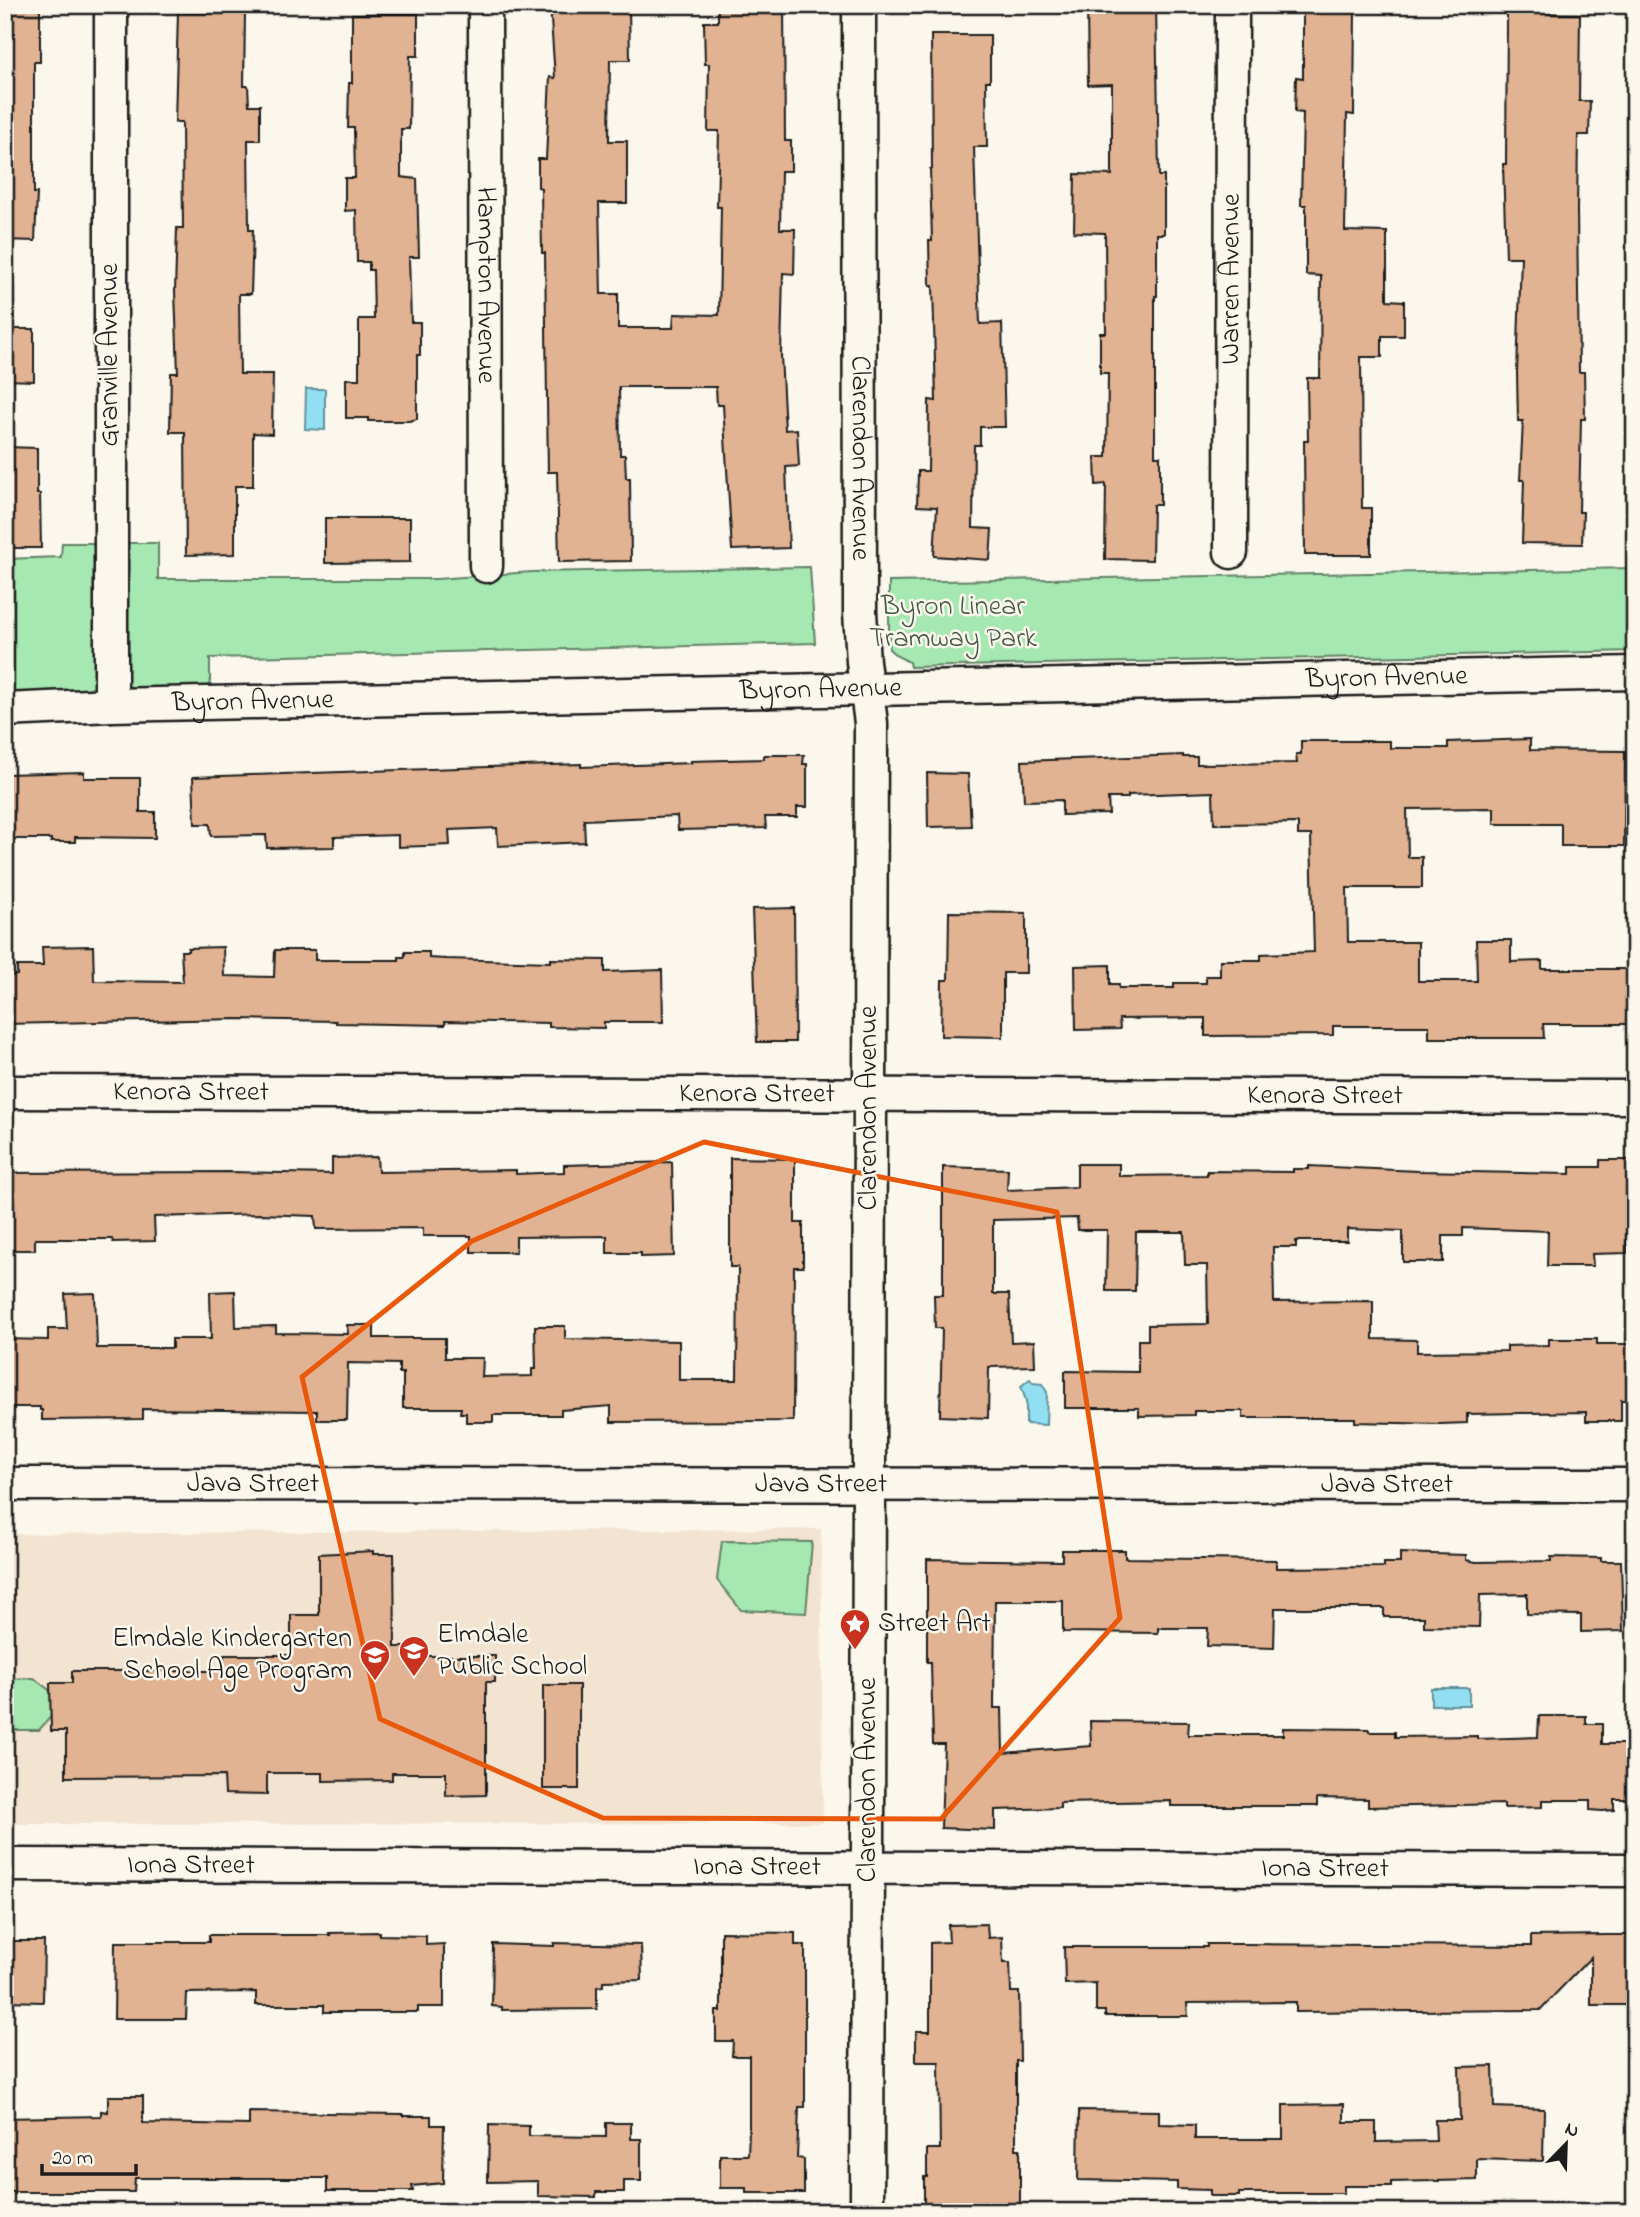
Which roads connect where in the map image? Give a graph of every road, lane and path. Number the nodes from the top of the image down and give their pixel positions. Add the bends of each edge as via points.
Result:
1 (111, 5) edge
2 (485, 5) edge
3 (859, 5) edge
4 (1232, 5) edge
5 (1231, 552) dead end
6 (486, 566) dead end
7 (1635, 673) edge
8 (866, 690) junction
9 (111, 705) junction
10 (5, 710) edge
11 (5, 1092) edge
12 (868, 1094) junction
13 (1635, 1097) edge
14 (5, 1484) edge
15 (868, 1484) junction
16 (1635, 1485) edge
17 (5, 1865) edge
18 (868, 1866) junction
19 (1635, 1870) edge
20 (867, 2212) edge

1 - 9 street, Granville Avenue
2 - 6 street, Hampton Avenue
3 - 8 street, Clarendon Avenue via 860,612
4 - 5 street, Warren Avenue
7 - 8 street, Byron Avenue
8 - 9 street, Byron Avenue
8 - 12 street, Clarendon Avenue via 871,723
9 - 10 street, Byron Avenue
11 - 12 street, Kenora Street
12 - 13 street, Kenora Street
12 - 15 street, Clarendon Avenue
14 - 15 street, Java Street
15 - 16 street, Java Street
15 - 18 street, Clarendon Avenue
17 - 18 street, Iona Street
18 - 19 street, Iona Street
18 - 20 street, Clarendon Avenue

